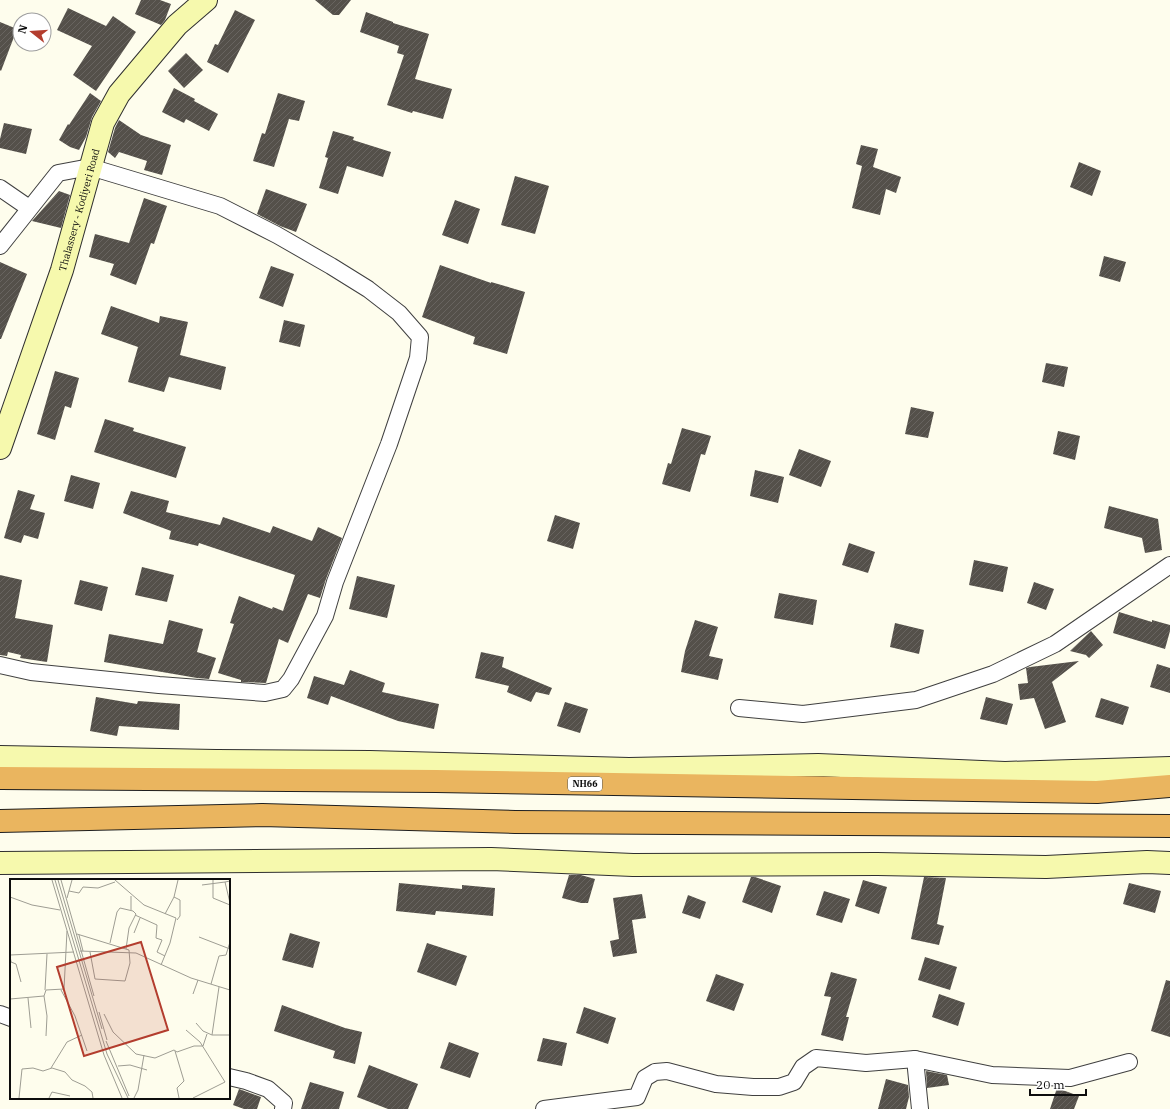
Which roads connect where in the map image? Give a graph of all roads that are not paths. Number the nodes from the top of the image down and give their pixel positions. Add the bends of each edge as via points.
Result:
1 (206, 0) edge
2 (90, 166) junction
3 (0, 188) edge
4 (29, 208) junction
5 (0, 246) edge
6 (0, 448) edge
7 (1170, 565) edge
8 (0, 665) edge
9 (739, 708) dead end
10 (0, 757) edge
11 (1170, 768) edge
12 (0, 778) edge
13 (1170, 786) edge
14 (0, 821) edge
15 (1170, 826) edge
16 (0, 863) edge
17 (1170, 863) edge
18 (0, 1014) edge
19 (10, 1018) edge
20 (915, 1059) junction
21 (1129, 1062) dead end
22 (230, 1077) edge
23 (283, 1109) edge
24 (544, 1109) edge
25 (920, 1109) edge

1 - 2 street, Thalassery - Kodiyeri Road via 177,25 118,94 103,123
2 - 4 street via 58,173
2 - 6 street, Thalassery - Kodiyeri Road via 62,270
2 - 8 street via 220,206 331,266 368,289 399,313 420,337 418,358 389,444 335,582 325,616 283,689 265,693 159,685 30,672
3 - 4 street
4 - 5 street
7 - 9 street via 1055,644 993,674 916,700 803,714
10 - 11 street via 370,762 629,769 818,765 1005,773
12 - 13 highway, NH66 via 436,781 1097,792
14 - 15 highway via 262,814 523,822
16 - 17 street via 491,859 633,864 1046,867
18 - 19 street
20 - 21 street via 992,1075 1070,1078
20 - 24 street via 866,1063 816,1058 803,1067 794,1082 779,1087 753,1088 716,1084 667,1071 655,1072 645,1078 636,1097
20 - 25 street
22 - 23 street via 268,1089 284,1103

